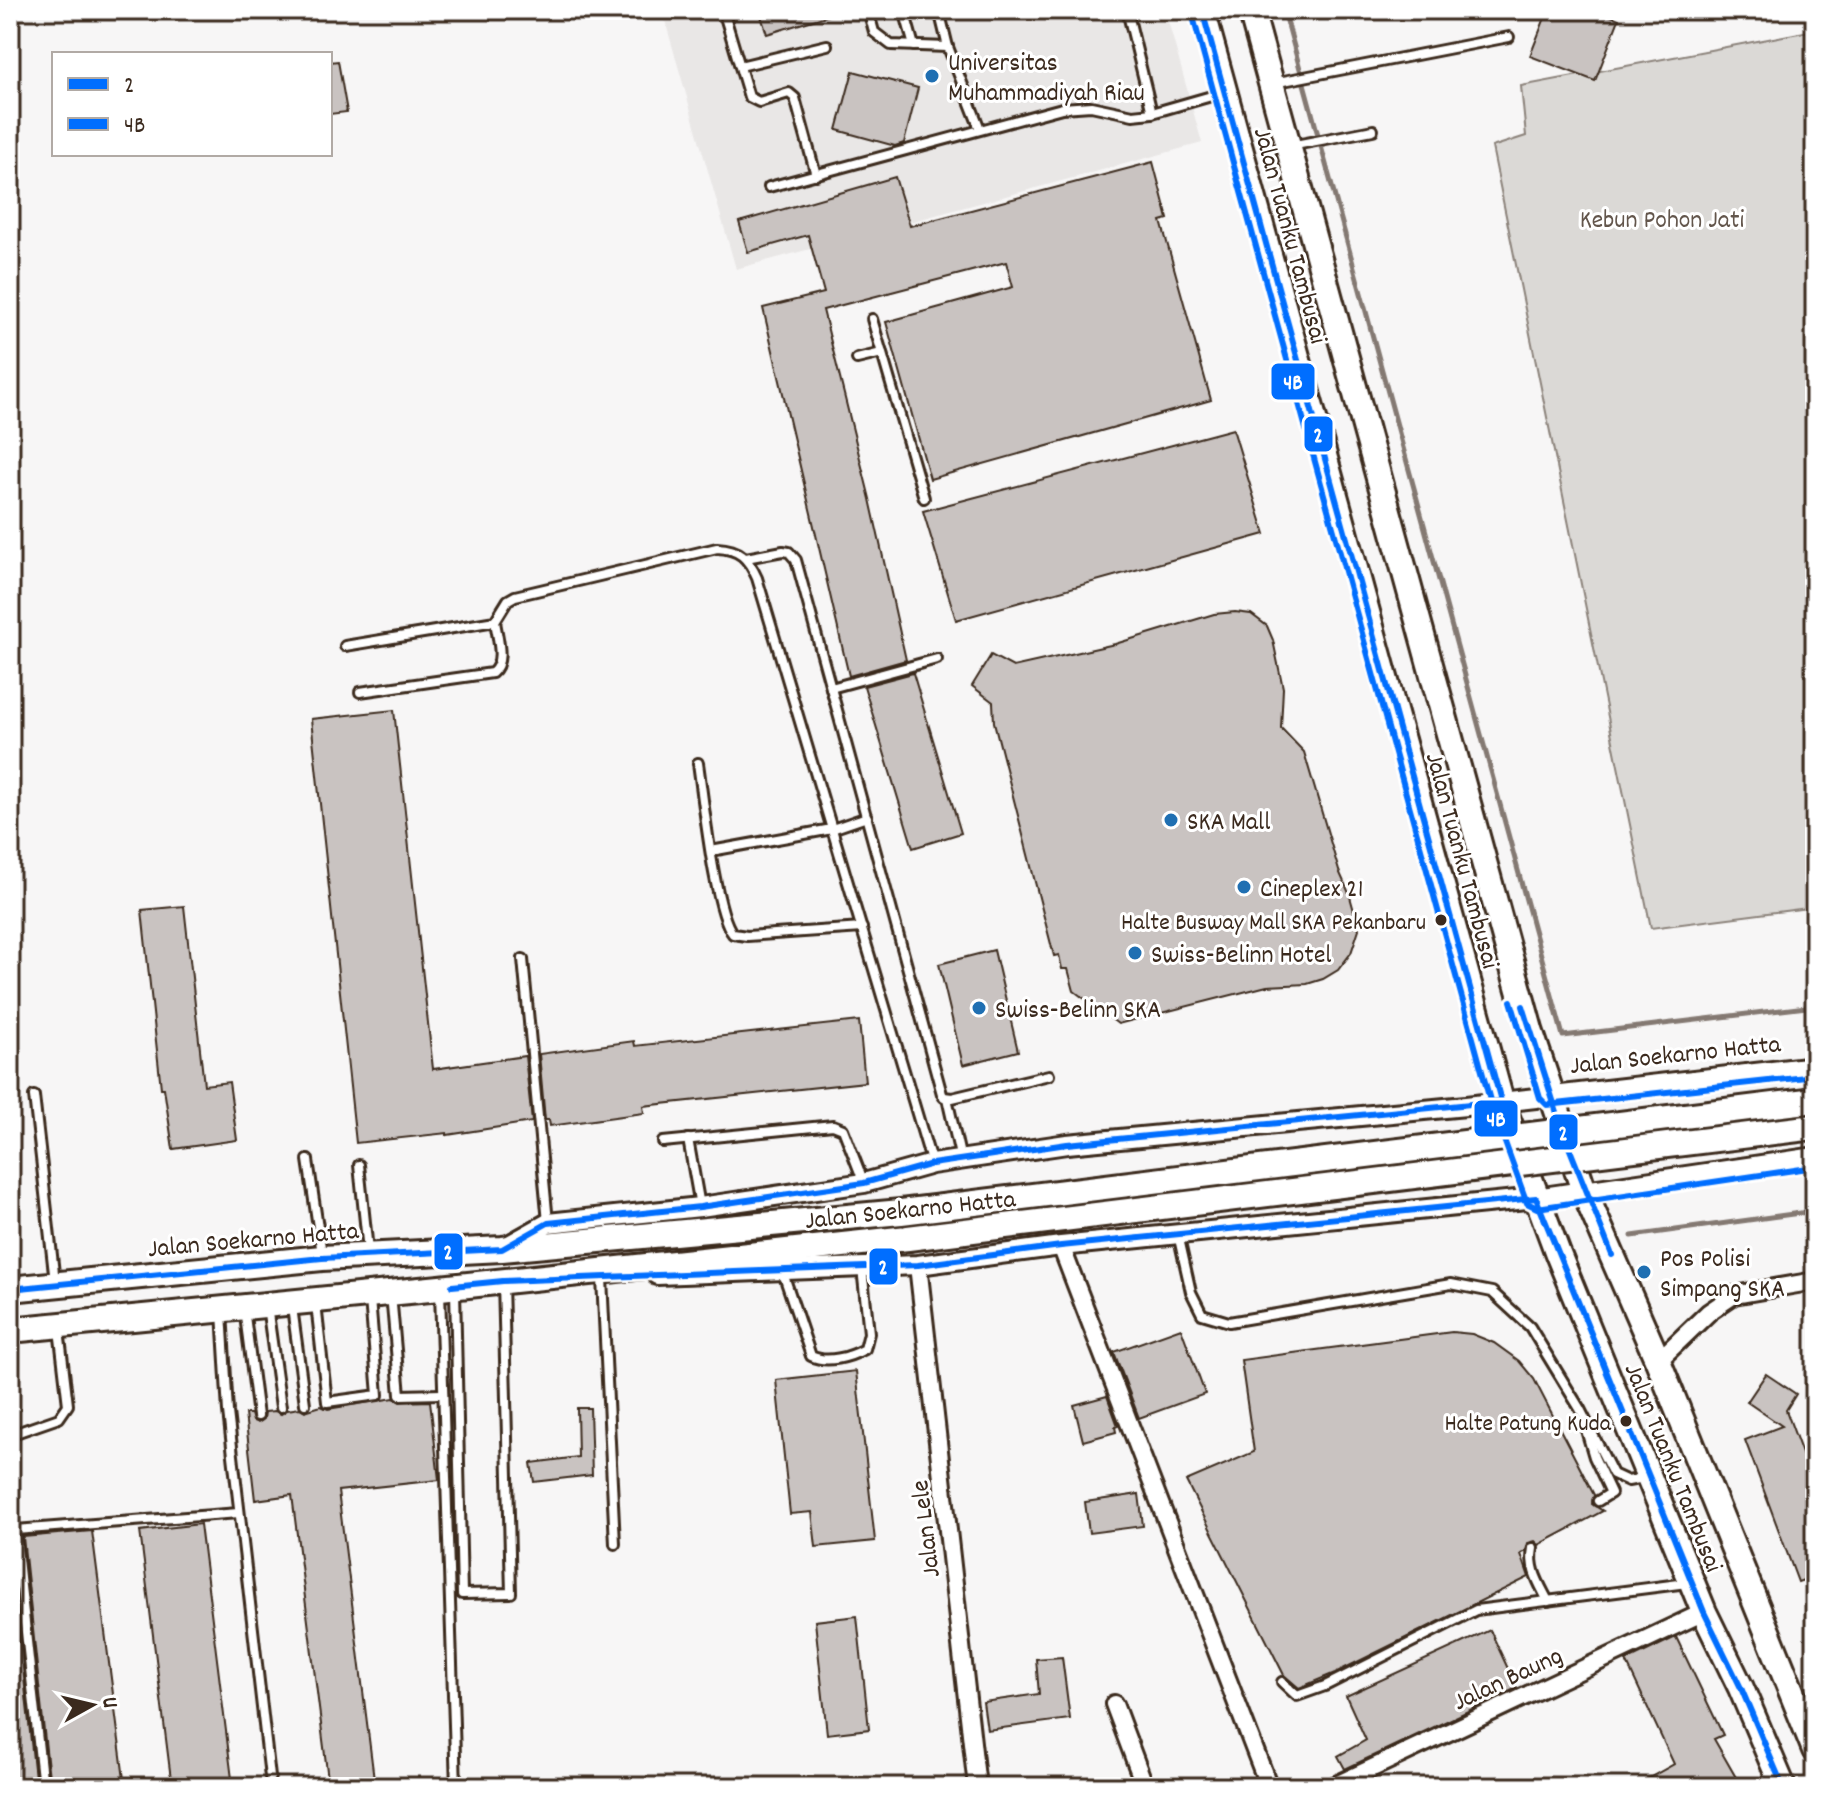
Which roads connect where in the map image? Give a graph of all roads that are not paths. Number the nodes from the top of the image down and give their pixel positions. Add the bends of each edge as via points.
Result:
1 (723, 10) edge
2 (868, 10) edge
3 (904, 10) edge
4 (939, 10) edge
5 (1127, 10) edge
6 (1202, 10) edge
7 (1251, 10) edge
8 (1509, 37) dead end
9 (827, 45) dead end
10 (914, 46) junction
11 (948, 47) junction
12 (740, 66) junction
13 (1272, 83) junction
14 (1225, 92) junction
15 (1152, 113) junction
16 (980, 129) junction
17 (1373, 130) dead end
18 (1289, 147) junction
19 (816, 175) junction
20 (769, 187) dead end
21 (872, 319) dead end
22 (882, 353) junction
23 (857, 359) dead end
24 (924, 498) dead end
25 (746, 558) junction
26 (495, 621) junction
27 (345, 646) dead end
28 (937, 659) dead end
29 (831, 688) junction
30 (360, 692) dead end
31 (698, 763) dead end
32 (867, 817) junction
33 (832, 829) junction
34 (711, 851) junction
35 (862, 928) junction
36 (523, 959) dead end
37 (1815, 1066) edge
38 (1049, 1075) dead end
39 (1550, 1095) junction
40 (34, 1096) dead end
41 (947, 1098) junction
42 (1815, 1100) edge
43 (1501, 1101) junction
44 (1815, 1127) edge
45 (688, 1139) junction
46 (663, 1142) dead end
47 (1542, 1144) junction
48 (1815, 1157) edge
49 (308, 1160) dead end
50 (961, 1160) junction
51 (932, 1164) junction
52 (359, 1165) dead end
53 (864, 1183) junction
54 (1584, 1191) junction
55 (1536, 1198) junction
56 (700, 1207) junction
57 (548, 1223) junction
58 (1178, 1234) junction
59 (1061, 1246) junction
60 (502, 1249) junction
61 (369, 1256) junction
62 (322, 1258) junction
63 (918, 1265) junction
64 (861, 1267) junction
65 (782, 1270) junction
66 (602, 1278) junction
67 (503, 1281) junction
68 (1815, 1281) edge
69 (55, 1285) junction
70 (457, 1286) junction
71 (10, 1289) edge
72 (380, 1293) junction
73 (316, 1300) junction
74 (256, 1306) junction
75 (59, 1324) junction
76 (10, 1330) edge
77 (1658, 1361) junction
78 (442, 1394) junction
79 (305, 1404) dead end
80 (281, 1407) dead end
81 (1580, 1409) junction
82 (258, 1416) dead end
83 (10, 1435) edge
84 (1649, 1477) junction
85 (10, 1486) edge
86 (1598, 1501) dead end
87 (239, 1513) junction
88 (15, 1530) junction
89 (615, 1544) dead end
90 (1533, 1548) dead end
91 (1692, 1583) junction
92 (1548, 1601) junction
93 (1704, 1612) junction
94 (1282, 1682) dead end
95 (1114, 1704) dead end
96 (1815, 1750) edge
97 (270, 1777) dead end
98 (1775, 1784) edge
99 (43, 1787) edge
100 (456, 1787) edge
101 (977, 1787) edge
102 (1145, 1787) edge
103 (1269, 1787) edge
104 (1332, 1787) edge

1 - 12 lane
2 - 10 lane via 882,40
3 - 10 lane
4 - 11 lane
5 - 15 lane
6 - 14 main road, Jalan Tuanku Tambusai
7 - 13 main road, Jalan Tuanku Tambusai
8 - 13 lane
9 - 12 lane
10 - 11 lane
11 - 16 lane
12 - 19 lane via 752,101 784,93 795,98
13 - 18 main road, Jalan Tuanku Tambusai
14 - 15 lane
14 - 43 main road, Jalan Tuanku Tambusai
15 - 16 lane via 1062,108
16 - 19 lane
17 - 18 lane
18 - 39 main road, Jalan Tuanku Tambusai
19 - 20 lane
21 - 22 lane
22 - 23 lane
22 - 24 lane
25 - 26 lane via 739,551 717,548 515,596
25 - 29 lane via 783,551 793,555
25 - 33 lane via 757,578
26 - 27 lane
26 - 30 lane via 500,661 492,673
28 - 29 lane
29 - 32 lane
31 - 34 lane
32 - 33 lane
32 - 41 lane
33 - 34 lane
33 - 35 lane
34 - 35 lane via 725,920 733,934
35 - 51 lane
36 - 57 lane
37 - 39 street, Jalan Soekarno Hatta
38 - 41 lane
39 - 43 street, Jalan Soekarno Hatta
39 - 47 main road
39 - 54 main road, Jalan Tuanku Tambusai
40 - 69 lane
41 - 50 lane
42 - 60 main road, Jalan Soekarno Hatta, bridge via 901,1212
43 - 47 main road
43 - 50 street, Jalan Soekarno Hatta via 1067,1144
43 - 55 main road, Jalan Tuanku Tambusai
44 - 70 main road, Jalan Soekarno Hatta, bridge via 908,1238
45 - 46 lane
45 - 53 lane via 839,1126
45 - 56 lane
47 - 54 main road
47 - 55 main road
48 - 54 street
49 - 62 lane
50 - 51 street, Jalan Soekarno Hatta
51 - 53 street, Jalan Soekarno Hatta
52 - 61 lane
53 - 56 street, Jalan Soekarno Hatta
54 - 55 street
54 - 77 main road, Jalan Tuanku Tambusai
55 - 58 street
55 - 84 main road, Jalan Tuanku Tambusai
56 - 57 street, Jalan Soekarno Hatta
57 - 60 street, Jalan Soekarno Hatta
58 - 59 street
58 - 81 lane via 1191,1292 1202,1314 1229,1322 1451,1284 1492,1292 1530,1327
59 - 63 street
59 - 103 street
60 - 61 main road, Jalan Soekarno Hatta
61 - 62 main road, Jalan Soekarno Hatta
62 - 69 main road, Jalan Soekarno Hatta
63 - 64 street
63 - 101 street, Jalan Lele
64 - 65 street
64 - 65 lane via 869,1333 865,1349 821,1361 811,1356
65 - 66 street
66 - 67 street
66 - 89 lane
67 - 70 street
67 - 70 lane via 511,1593 462,1594
68 - 77 street via 1734,1295
69 - 71 main road, Jalan Soekarno Hatta
70 - 72 main road, Jalan Soekarno Hatta
70 - 78 lane
72 - 73 main road, Jalan Soekarno Hatta
72 - 73 lane via 378,1395 355,1399 327,1402
72 - 78 lane via 400,1395
73 - 74 main road, Jalan Soekarno Hatta
74 - 75 main road, Jalan Soekarno Hatta
74 - 79 lane
74 - 80 lane
74 - 82 lane
74 - 87 lane via 228,1412
75 - 76 main road, Jalan Soekarno Hatta
75 - 83 lane via 68,1405 59,1418
77 - 96 main road, Jalan Tuanku Tambusai
78 - 100 lane
81 - 84 lane via 1613,1474 1628,1481
81 - 86 lane via 1611,1493
84 - 91 main road, Jalan Tuanku Tambusai
85 - 88 lane
87 - 88 lane
87 - 97 lane
88 - 99 lane
90 - 92 lane via 1532,1571
91 - 92 lane
91 - 93 main road, Jalan Tuanku Tambusai
92 - 94 lane via 1476,1610 1297,1696
93 - 98 main road, Jalan Tuanku Tambusai via 1741,1688
93 - 104 street, Jalan Baung
95 - 102 street

